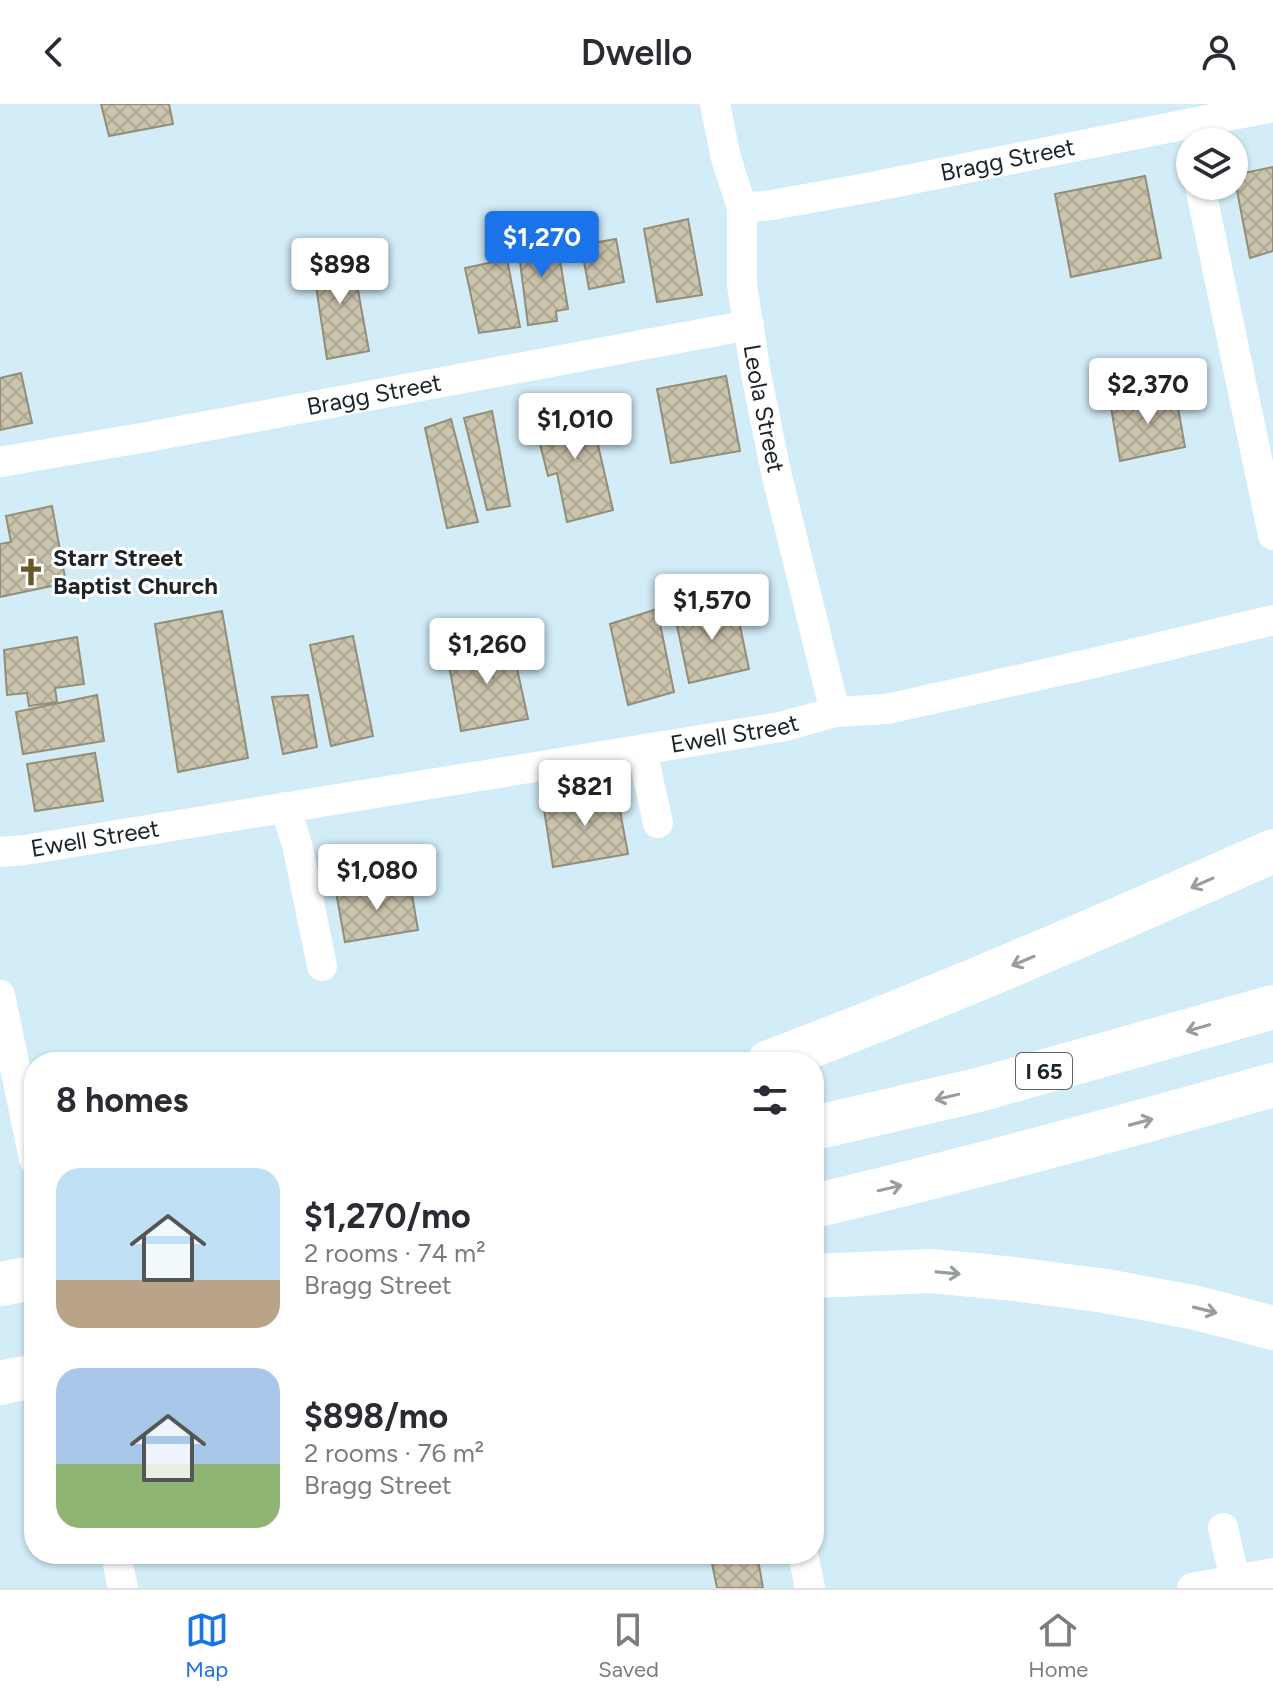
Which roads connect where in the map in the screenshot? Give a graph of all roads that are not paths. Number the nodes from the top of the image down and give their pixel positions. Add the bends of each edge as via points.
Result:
1 (715, 104) edge
2 (1273, 107) edge
3 (1204, 128) edge
4 (1176, 135) edge
5 (1203, 200) edge
6 (742, 208) junction
7 (749, 325) junction
8 (0, 462) edge
9 (1273, 535) edge
10 (1273, 620) edge
11 (835, 712) junction
12 (642, 751) junction
13 (285, 807) junction
14 (658, 823) dead end
15 (1273, 851) edge
16 (0, 852) edge
17 (322, 966) dead end
18 (0, 995) edge
19 (1273, 1007) edge
20 (796, 1052) edge
21 (1273, 1085) edge
22 (24, 1111) edge
23 (824, 1126) edge
24 (824, 1204) edge
25 (824, 1276) edge
26 (24, 1280) edge
27 (0, 1284) edge
28 (1273, 1328) edge
29 (24, 1378) edge
30 (0, 1383) edge
31 (1223, 1528) dead end
32 (118, 1564) edge
33 (805, 1564) edge
34 (1273, 1573) edge
35 (1235, 1580) junction
36 (123, 1588) edge
37 (810, 1588) edge
38 (1192, 1588) edge

1 - 6 street, Leola Street
2 - 3 street, Bragg Street
4 - 6 street, Bragg Street
5 - 9 street
6 - 7 street, Leola Street via 742,285
7 - 8 street, Bragg Street
7 - 11 street, Leola Street via 776,472
10 - 11 street, Ewell Street via 887,709
11 - 12 street, Ewell Street via 781,727
12 - 13 street, Ewell Street
12 - 14 street
13 - 16 street, Ewell Street
13 - 17 street
15 -> 20 highway via 1095,931
18 - 22 street
19 -> 23 highway, I 65 via 978,1090
24 -> 21 highway
25 -> 28 highway via 931,1271 1014,1279 1136,1296
26 - 27 highway
29 - 30 highway
31 - 35 street
32 - 36 street
33 - 37 street
34 - 35 street
35 - 38 street

